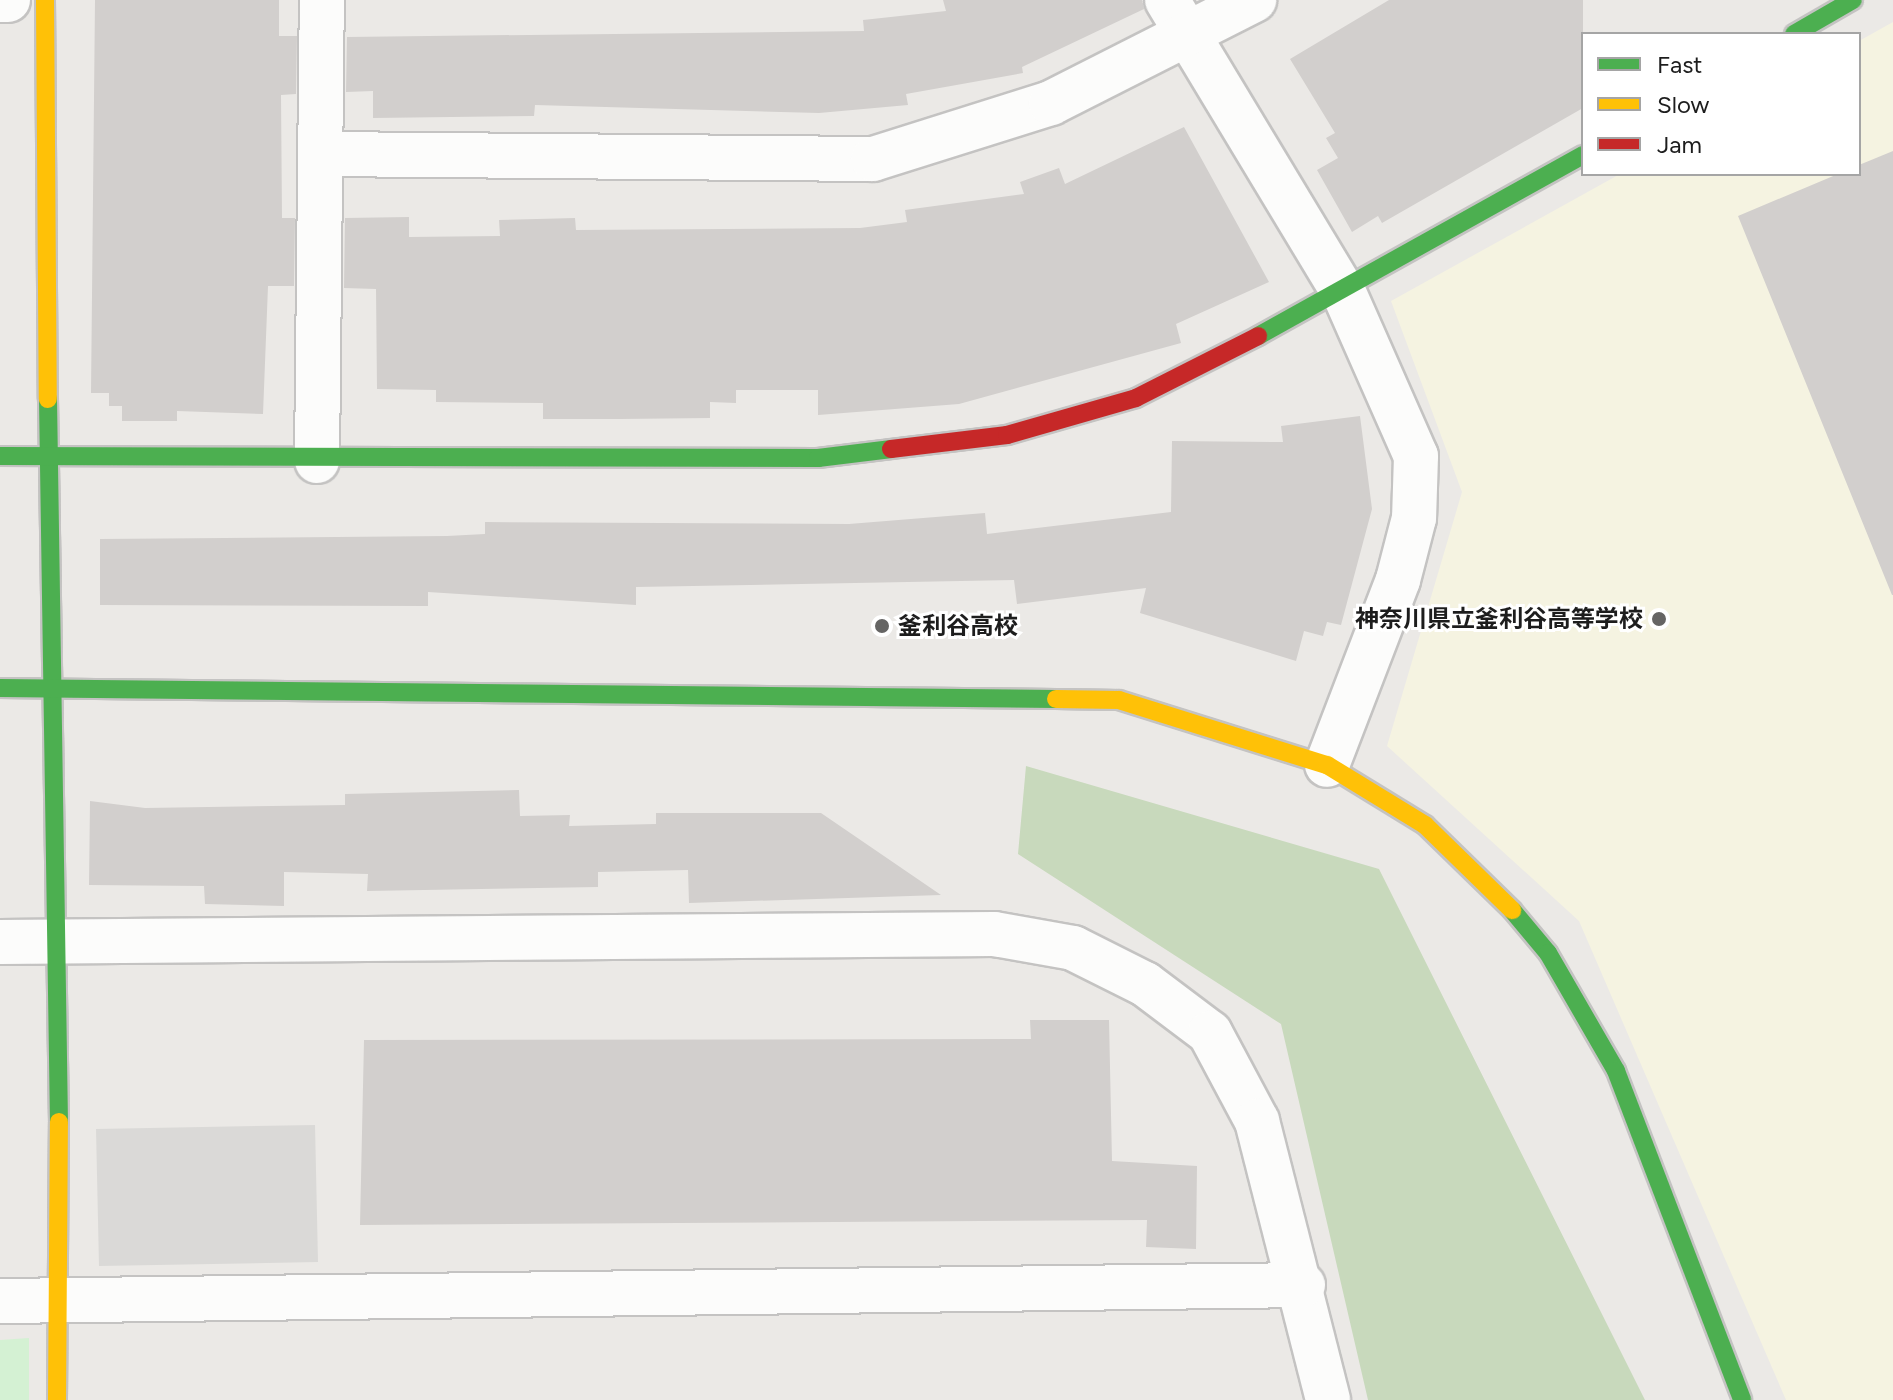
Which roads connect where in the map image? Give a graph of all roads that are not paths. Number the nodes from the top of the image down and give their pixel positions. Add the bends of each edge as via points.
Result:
1 (0, 0) edge
2 (8, 0) edge
3 (45, 0) edge
4 (322, 0) edge
5 (1167, 0) edge
6 (1254, 0) edge
7 (1853, 0) edge
8 (1797, 32) edge
9 (1189, 38) junction
10 (322, 154) junction
11 (1581, 156) edge
12 (1344, 293) junction
13 (0, 456) edge
14 (54, 457) junction
15 (317, 461) junction
16 (0, 688) edge
17 (51, 689) junction
18 (1327, 765) junction
19 (0, 942) edge
20 (61, 942) junction
21 (1303, 1285) junction
22 (0, 1301) edge
23 (58, 1303) junction
24 (57, 1400) edge
25 (1328, 1400) edge
26 (1742, 1400) edge

1 - 2 street
3 - 14 street
4 - 10 street
5 - 9 street
6 - 9 street
7 - 8 street
9 - 10 street via 1051,103 873,159
9 - 12 street
10 - 15 street
11 - 12 street
12 - 15 street via 1136,398 1007,435 818,458
12 - 18 street via 1416,456 1414,518 1398,580
13 - 14 street
14 - 15 street
14 - 17 street
16 - 17 street
17 - 18 street via 1119,700
17 - 20 street
18 - 26 street via 1425,825 1491,885 1548,953 1616,1071
19 - 20 street
20 - 21 street via 994,934 1073,948 1145,984 1210,1033 1257,1121
20 - 23 street
21 - 23 street
21 - 25 street
22 - 23 street
23 - 24 street

